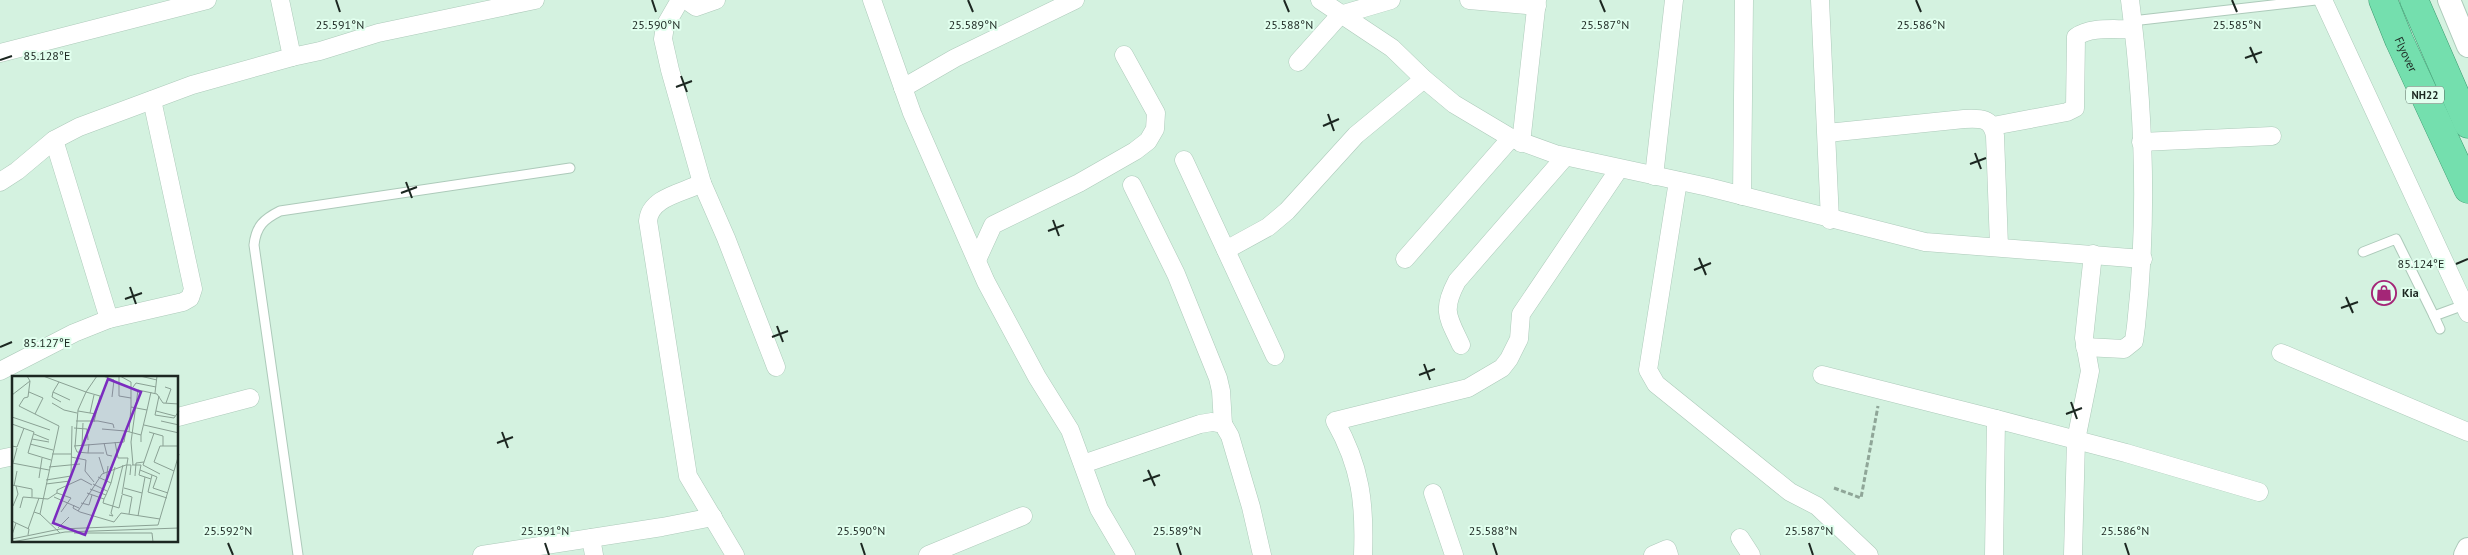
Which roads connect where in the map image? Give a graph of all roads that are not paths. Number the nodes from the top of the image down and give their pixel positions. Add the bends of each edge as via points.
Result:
1 (207, 0) edge
2 (280, 0) edge
3 (535, 0) edge
4 (680, 0) edge
5 (686, 0) edge
6 (716, 0) edge
7 (872, 0) edge
8 (1076, 0) edge
9 (1320, 0) edge
10 (1391, 0) edge
11 (1469, 0) edge
12 (1674, 0) edge
13 (1744, 0) edge
14 (1820, 0) edge
15 (2130, 0) edge
16 (2316, 0) edge
17 (2323, 0) edge
18 (2383, 0) edge
19 (2414, 0) edge
20 (2449, 0) edge
21 (1537, 3) edge
22 (1340, 15) junction
23 (2133, 25) junction
24 (2468, 46) edge
25 (0, 53) edge
26 (1124, 55) dead end
27 (292, 58) junction
28 (1298, 62) dead end
29 (1424, 79) junction
30 (903, 88) junction
31 (152, 100) junction
32 (2468, 124) edge
33 (1993, 126) junction
34 (1827, 133) junction
35 (2272, 136) dead end
36 (54, 140) junction
37 (1516, 140) junction
38 (2141, 142) junction
39 (1565, 157) junction
40 (1184, 160) dead end
41 (570, 168) dead end
42 (1619, 169) junction
43 (1654, 176) junction
44 (1678, 181) junction
45 (0, 182) edge
46 (702, 183) junction
47 (1132, 185) dead end
48 (2468, 189) edge
49 (1742, 196) junction
50 (1830, 220) junction
51 (1999, 246) junction
52 (1226, 250) junction
53 (2363, 252) dead end
54 (2093, 254) junction
55 (2143, 258) junction
56 (1405, 259) dead end
57 (977, 260) junction
58 (2466, 309) edge
59 (2434, 316) junction
60 (109, 319) junction
61 (2440, 329) dead end
62 (1461, 345) dead end
63 (2085, 347) junction
64 (2280, 353) dead end
65 (1275, 356) dead end
66 (776, 367) dead end
67 (0, 371) edge
68 (1822, 375) dead end
69 (250, 398) dead end
70 (179, 417) edge
71 (1996, 419) junction
72 (1223, 424) junction
73 (2468, 432) edge
74 (2076, 440) junction
75 (1083, 464) junction
76 (2260, 492) dead end
77 (1433, 493) dead end
78 (1023, 516) dead end
79 (713, 517) junction
80 (1740, 538) dead end
81 (592, 546) edge
82 (2468, 549) edge
83 (298, 555) edge
84 (482, 555) edge
85 (734, 555) edge
86 (928, 555) edge
87 (1126, 555) edge
88 (1262, 555) edge
89 (1363, 555) edge
90 (1454, 555) edge
91 (1653, 555) edge
92 (1669, 555) edge
93 (1751, 555) edge
94 (1869, 555) edge
95 (1994, 555) edge
96 (2073, 555) edge
97 (2465, 555) edge

1 - 25 street
2 - 27 street
3 - 27 street via 378,33
4 - 46 street via 665,26 664,39
5 - 6 street via 696,6
7 - 30 street
8 - 30 street via 955,58
9 - 22 street
10 - 22 street
11 - 21 street
12 - 43 street
13 - 49 street
14 - 34 street
15 - 23 street
16 - 23 lane
17 - 58 street
18 - 48 highway, Flyover / NH22
19 - 32 highway, NH22
20 - 24 street
21 - 37 street
22 - 28 street
22 - 29 street via 1392,48
23 - 33 street via 2083,32 2076,37 2075,108
23 - 38 street
26 - 57 street via 1156,113 1155,129 1148,140 1079,183 993,225
27 - 31 street via 206,81
29 - 37 street via 1454,104
29 - 52 street via 1356,135 1288,211 1268,227
30 - 57 street
31 - 36 street via 78,127
31 - 60 street via 193,289 190,298 183,302
33 - 34 street via 1980,118
33 - 51 street
34 - 50 street
35 - 38 street
36 - 45 street
36 - 60 street
37 - 39 street
37 - 56 street
38 - 55 street via 2145,222
39 - 42 street
39 - 62 street via 1457,281 1449,296 1446,312
40 - 52 street
41 - 83 lane via 280,211 266,218 255,231 254,245
42 - 43 street
42 - 89 street via 1521,314 1519,339 1502,368 1468,388 1335,421 1352,454 1362,492
43 - 44 street
44 - 49 street
44 - 94 street via 1648,370 1656,384 1790,492 1817,506
46 - 66 street
46 - 79 street via 655,204 649,212 648,221 688,476
47 - 72 street via 1176,274 1218,378
49 - 50 street
50 - 51 street via 1925,242
51 - 54 street
52 - 65 street
53 - 59 lane via 2396,239
54 - 55 street
54 - 63 street via 2084,327
55 - 63 street via 2134,341 2124,349
57 - 75 street via 998,308 1070,430
58 - 59 lane
59 - 61 lane
60 - 67 street
63 - 74 street via 2090,370
64 - 73 street
68 - 71 street
69 - 70 street
71 - 74 street
71 - 95 street
72 - 75 street via 1212,422 1192,426
72 - 88 street via 1230,436
74 - 76 street
74 - 96 street
75 - 87 street via 1099,509
77 - 90 street
78 - 86 street
79 - 81 street
79 - 85 street
80 - 93 street
81 - 84 street
82 - 97 street
91 - 92 street via 1667,549

